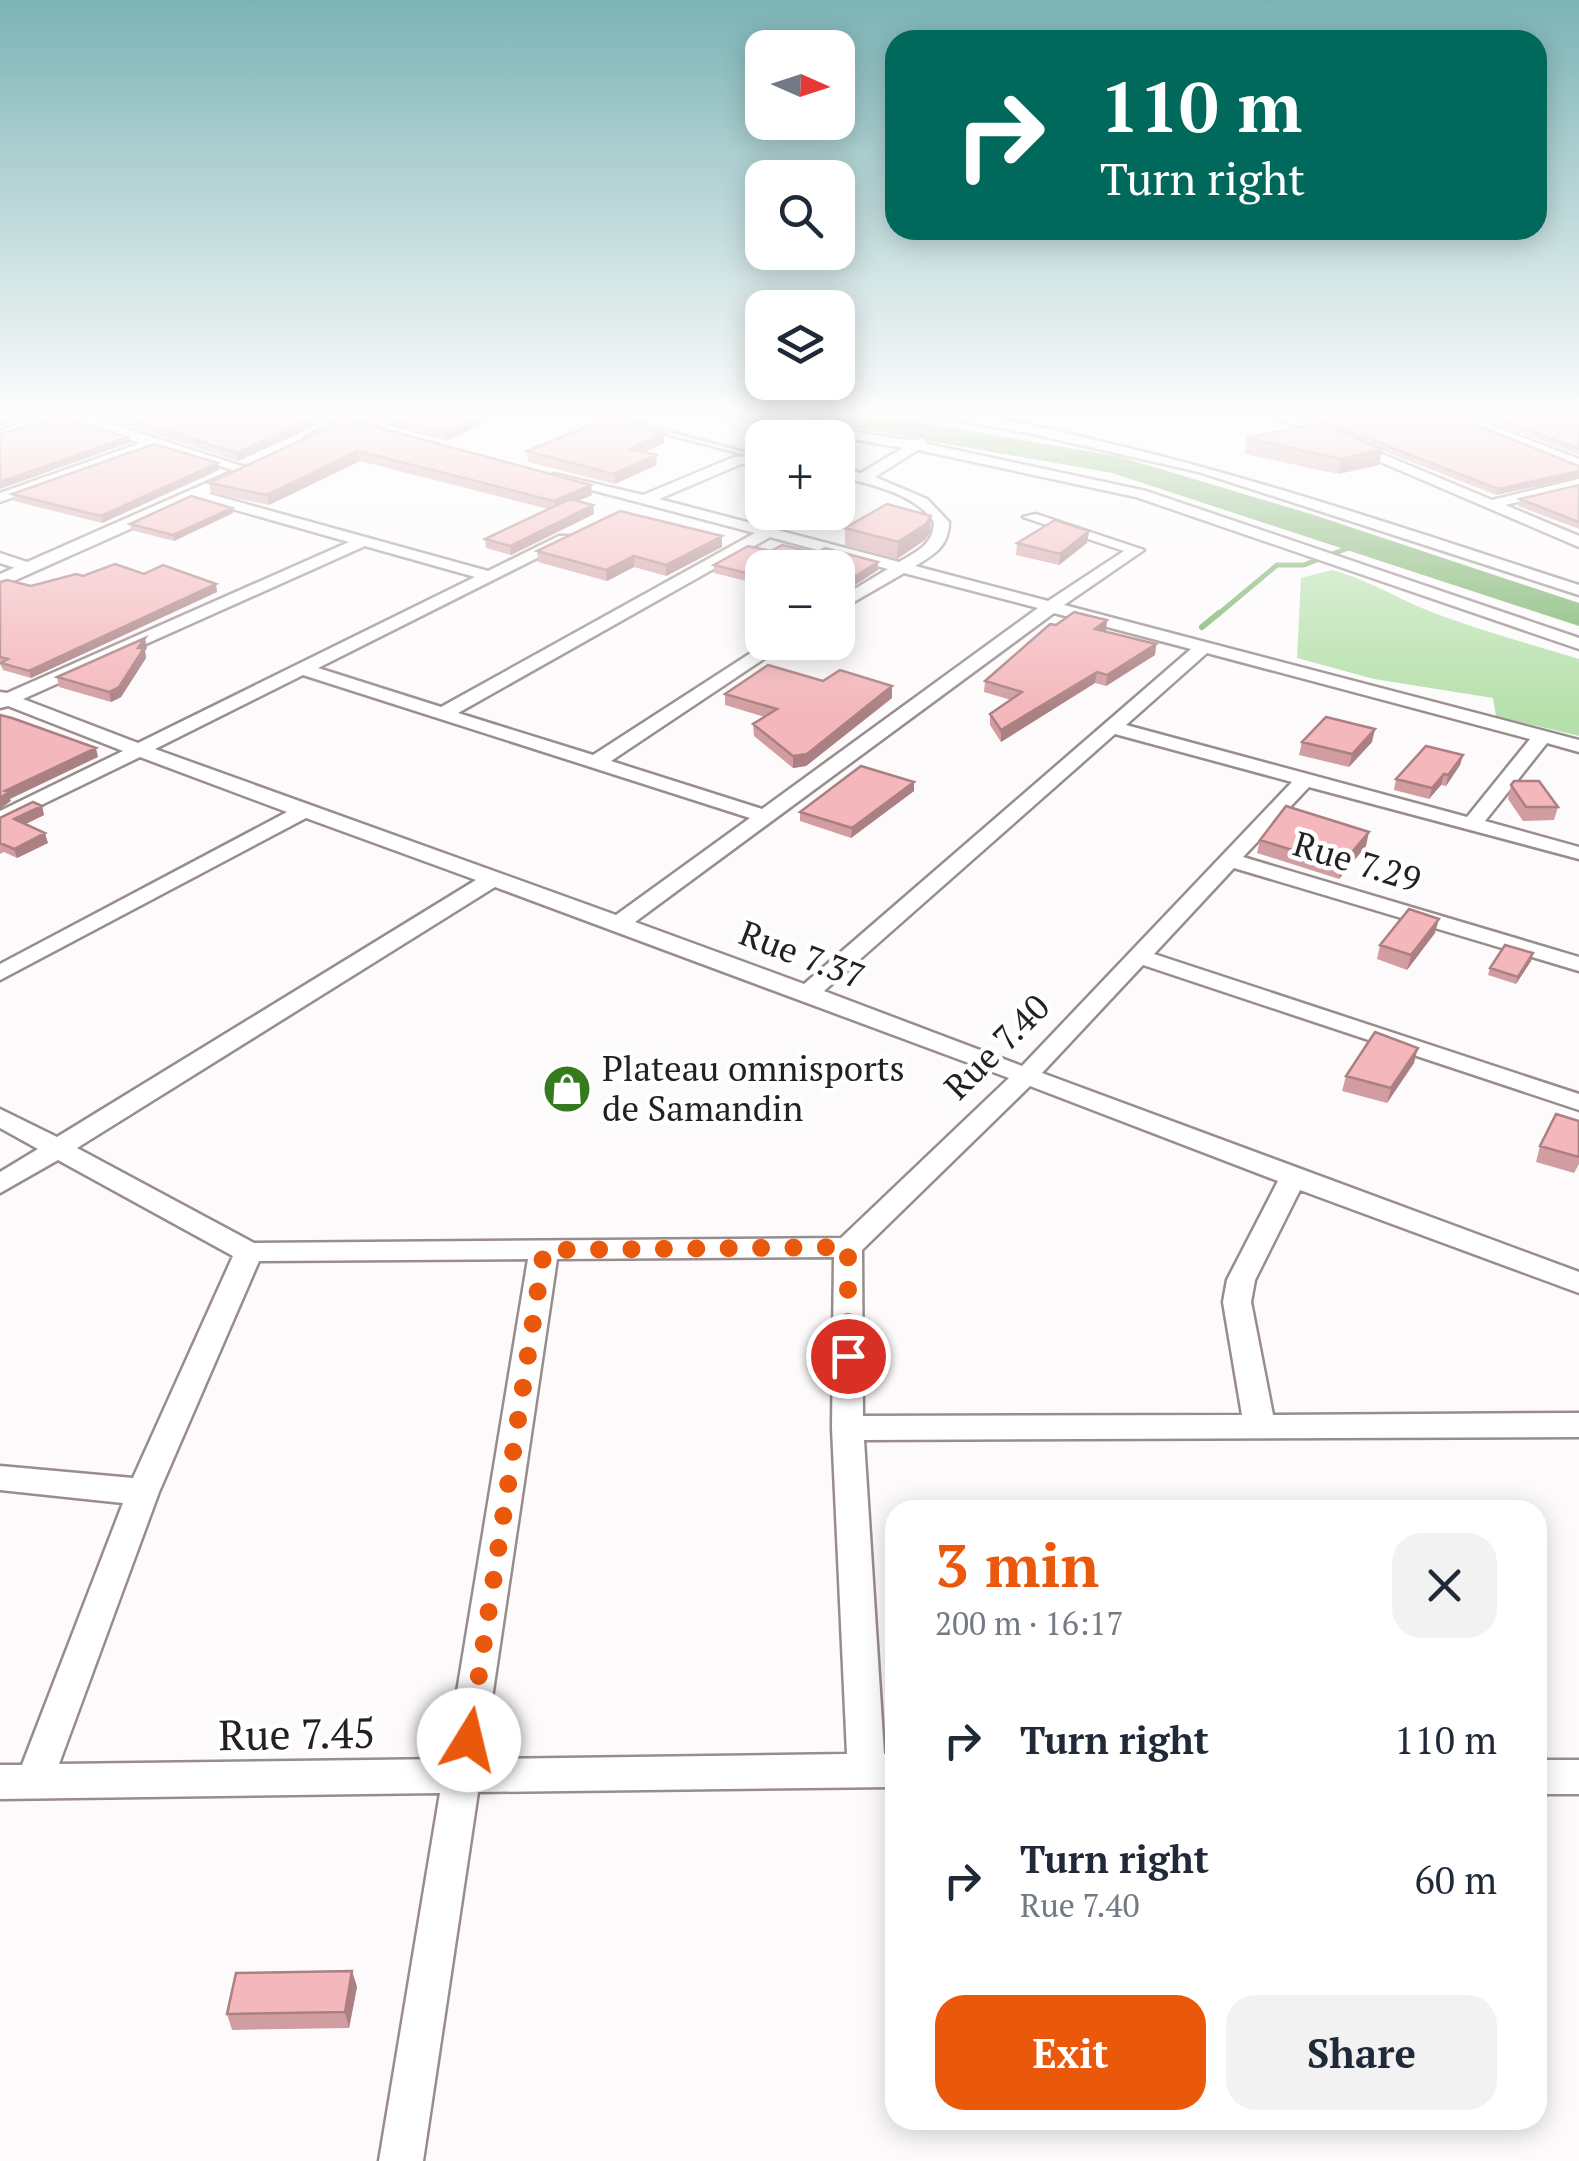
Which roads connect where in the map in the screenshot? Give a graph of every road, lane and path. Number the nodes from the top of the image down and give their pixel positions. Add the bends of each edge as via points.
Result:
1 (155, 512) edge
2 (259, 512) edge
3 (619, 512) edge
4 (690, 512) edge
5 (936, 512) edge
6 (1193, 512) edge
7 (1336, 512) edge
8 (1507, 512) edge
9 (610, 516) edge
10 (1031, 517) dead end
11 (768, 532) junction
12 (575, 534) edge
13 (364, 541) junction
14 (1579, 542) edge
15 (0, 558) edge
16 (899, 567) junction
17 (30, 568) junction
18 (489, 576) junction
19 (0, 581) edge
20 (1579, 590) edge
21 (855, 595) edge
22 (1049, 608) junction
23 (1579, 644) edge
24 (1203, 648) junction
25 (753, 660) edge
26 (302, 669) junction
27 (2, 700) edge
28 (446, 712) junction
29 (1110, 727) junction
30 (1541, 738) junction
31 (1579, 746) edge
32 (140, 749) junction
33 (597, 761) junction
34 (1307, 777) junction
35 (304, 811) junction
36 (762, 815) junction
37 (0, 819) edge
38 (1472, 824) junction
39 (1579, 853) edge
40 (1230, 860) junction
41 (491, 880) junction
42 (618, 924) junction
43 (1141, 957) junction
44 (1579, 964) edge
45 (0, 974) edge
46 (807, 994) junction
47 (1025, 1077) junction
48 (1579, 1102) edge
49 (0, 1117) edge
50 (56, 1150) junction
51 (1292, 1180) junction
52 (0, 1184) edge
53 (848, 1247) junction
54 (544, 1250) junction
55 (249, 1252) junction
56 (1579, 1283) edge
57 (1259, 1424) junction
58 (1579, 1424) edge
59 (848, 1428) junction
60 (0, 1478) edge
61 (143, 1492) junction
62 (880, 1770) edge
63 (464, 1777) junction
64 (1547, 1777) edge
65 (1579, 1777) edge
66 (17, 1782) edge
67 (401, 2161) edge

1 - 17 street
2 - 13 street
3 - 9 street
4 - 11 street
5 - 16 street via 942,539
6 - 23 street
7 - 20 street
8 - 14 street
10 - 22 street via 1136,550
11 - 16 street
11 - 28 street
12 - 18 street
13 - 18 street
13 - 27 street
15 - 17 street
16 - 21 street
16 - 22 street
17 - 19 street
18 - 26 street
22 - 24 street
22 - 36 street
24 - 29 street
24 - 30 street
25 - 33 street
26 - 28 street
26 - 32 street
27 - 32 street, Rue 7.37
28 - 33 street
29 - 34 street
29 - 46 street
30 - 31 street
30 - 38 street
32 - 35 street, Rue 7.37
32 - 37 street
33 - 36 street
34 - 38 street
34 - 40 street, Rue 7.40
35 - 41 street, Rue 7.37
35 - 45 street
36 - 42 street
38 - 39 street
40 - 43 street, Rue 7.40
40 - 44 street, Rue 7.29
41 - 42 street, Rue 7.37
41 - 50 street
42 - 46 street, Rue 7.37
43 - 47 street, Rue 7.40
43 - 48 street
46 - 47 street, Rue 7.37
47 - 51 street, Rue 7.37
47 - 53 street, Rue 7.40
49 - 50 street
50 - 52 street
50 - 55 street
51 - 56 street, Rue 7.37
51 - 57 street via 1236,1302
53 - 54 street
53 - 59 street
54 - 55 street
54 - 63 street
55 - 61 street
57 - 58 street
57 - 59 street
59 - 62 street
60 - 61 street
61 - 66 street
62 - 63 street, Rue 7.45
63 - 66 street, Rue 7.45
63 - 67 street
64 - 65 street

